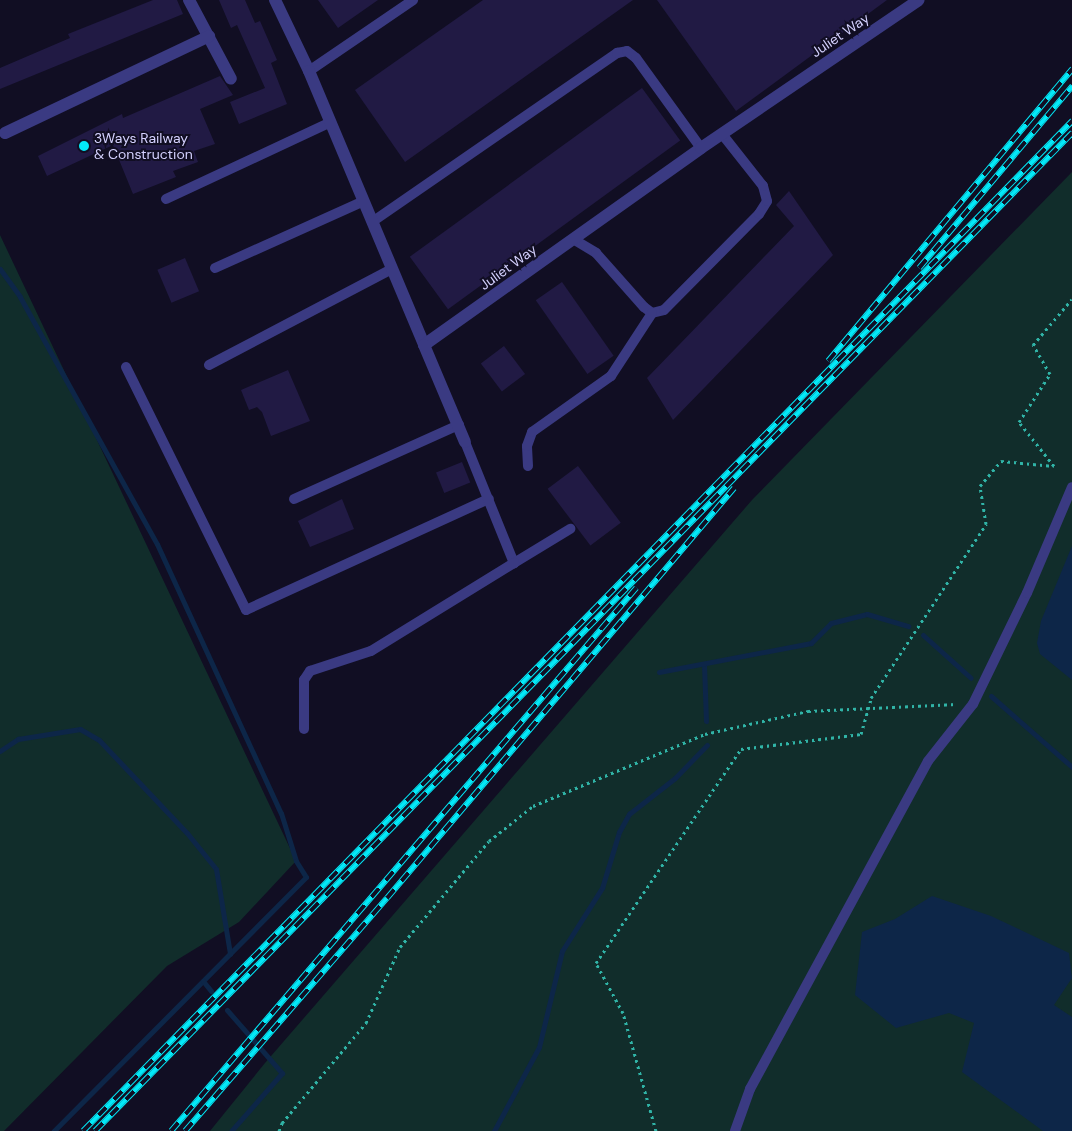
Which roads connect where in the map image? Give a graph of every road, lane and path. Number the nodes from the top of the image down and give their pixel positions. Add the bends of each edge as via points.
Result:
1 (189, 0) edge
2 (275, 0) edge
3 (413, 0) edge
4 (913, 2) edge
5 (208, 36) junction
6 (309, 71) junction
7 (231, 79) dead end
8 (331, 122) junction
9 (5, 134) dead end
10 (722, 134) junction
11 (701, 148) junction
12 (166, 198) dead end
13 (364, 201) junction
14 (372, 222) junction
15 (573, 239) junction
16 (215, 268) dead end
17 (392, 269) junction
18 (1072, 299) edge
19 (652, 313) junction
20 (424, 345) junction
21 (209, 365) dead end
22 (126, 367) dead end
23 (458, 425) junction
24 (465, 442) joint
25 (528, 466) dead end
26 (1072, 487) edge
27 (294, 499) dead end
28 (489, 499) junction
29 (570, 529) dead end
30 (514, 563) junction
31 (973, 704) junction
32 (869, 707) junction
33 (304, 729) dead end
34 (280, 1131) edge
35 (656, 1131) edge
36 (735, 1131) edge

1 - 5 street
2 - 6 street
3 - 6 lane
4 - 10 street, Juliet Way
5 - 7 street
5 - 9 street
6 - 8 street
8 - 12 lane
8 - 13 street
10 - 11 street, Juliet Way
10 - 19 lane via 763,186 767,201 759,214 664,310
11 - 14 lane via 636,58 627,51 617,53
11 - 15 street, Juliet Way
13 - 14 street
13 - 16 lane
14 - 17 street
15 - 19 lane via 596,253 628,292
15 - 20 street, Juliet Way
17 - 20 street
17 - 21 lane
18 - 32 path via 1034,345 1050,374 1019,422 1054,466 1001,461 980,486 986,524 870,698
19 - 25 lane via 611,376 532,432 527,446
20 - 23 street
22 - 28 lane via 246,610
23 - 24 street
23 - 27 lane
24 - 28 lane
26 - 31 lane via 1027,593
28 - 30 lane
29 - 30 lane
30 - 33 lane via 371,651 310,671 304,680
31 - 32 path
31 - 36 lane via 928,761 750,1089
32 - 34 path via 808,711 705,734 532,806 489,841 400,947 366,1023 282,1123
32 - 35 path via 861,734 741,749 596,963 623,1014

